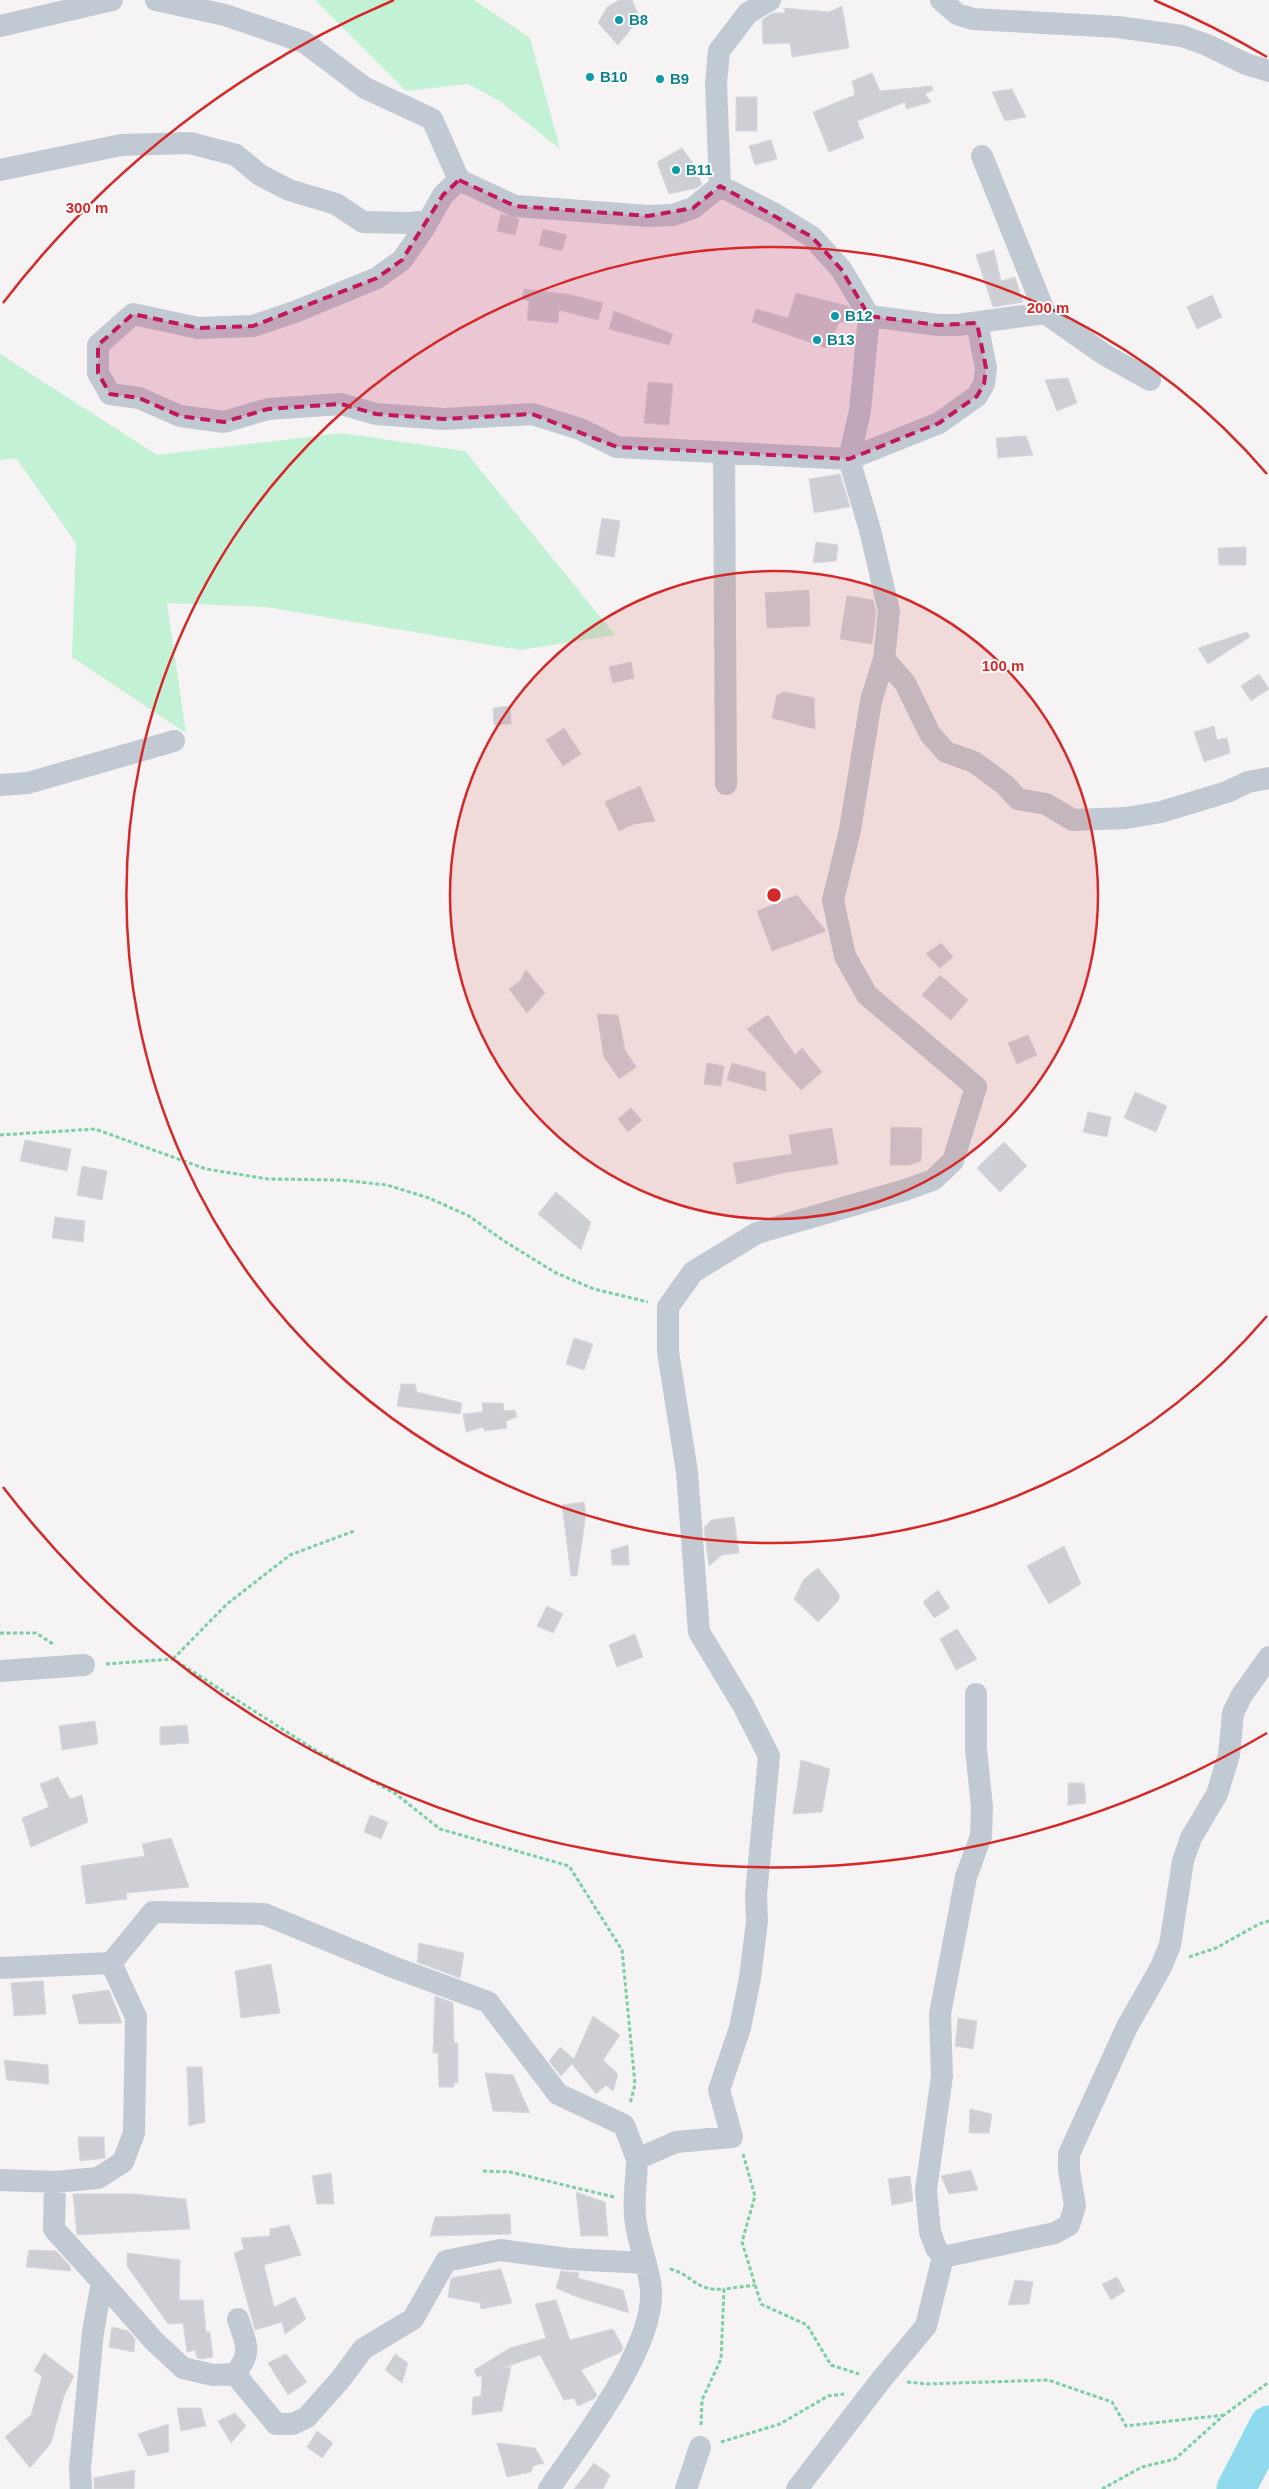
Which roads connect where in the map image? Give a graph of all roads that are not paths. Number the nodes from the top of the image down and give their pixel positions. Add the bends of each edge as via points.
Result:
1 (112, 0) edge
2 (156, 0) edge
3 (770, 0) edge
4 (941, 0) edge
5 (0, 26) edge
6 (1269, 71) edge
7 (982, 156) dead end
8 (0, 170) edge
9 (459, 180) junction
10 (720, 186) junction
11 (428, 220) junction
12 (1045, 312) junction
13 (869, 316) junction
14 (977, 323) junction
15 (1150, 380) dead end
16 (724, 453) junction
17 (849, 459) junction
18 (884, 659) junction
19 (174, 741) dead end
20 (1269, 778) edge
21 (726, 784) dead end
22 (0, 785) edge
23 (1269, 1657) edge
24 (84, 1665) road end
25 (0, 1671) edge
26 (976, 1694) dead end
27 (112, 1963) junction
28 (0, 1968) edge
29 (637, 2159) junction
30 (0, 2180) edge
31 (55, 2182) junction
32 (943, 2257) junction
33 (645, 2263) junction
34 (102, 2282) junction
35 (238, 2319) dead end
36 (235, 2374) junction
37 (700, 2447) road end
38 (81, 2489) edge
39 (549, 2489) edge
40 (686, 2489) edge
41 (797, 2489) edge

1 - 5 street
2 - 9 street via 225,15 304,42 365,88 432,119
3 - 10 street via 748,13 719,50 716,83
4 - 6 street via 957,14 973,19 1118,27 1182,36
7 - 12 street
8 - 11 street via 121,145 190,144 236,155 260,175 289,190 336,204 363,222
9 - 10 street via 515,206 648,216 673,215 693,208
9 - 11 street via 443,195
10 - 13 street via 812,237 841,269
11 - 16 street via 402,260 377,278 253,326 198,328 133,314 98,344 98,373 110,394 140,398 180,416 224,422 268,409 341,404 376,414 444,419 532,414 580,429 617,447
12 - 14 street
12 - 15 street via 1105,355
13 - 14 street via 938,325
13 - 17 street via 860,411
14 - 17 street via 986,368 984,384 977,396 939,424
16 - 17 street
16 - 21 street
17 - 18 street via 889,611
18 - 20 street via 905,683 930,734 946,752 974,762 1018,799 1046,804 1073,820 1126,818 1161,812
18 - 29 street via 871,701 850,830 833,900 845,956 868,995 976,1087 953,1161 932,1180 757,1233 693,1272 668,1307 668,1352 687,1472 699,1632 770,1756 750,1978 740,2028 720,2090 732,2137 676,2142
19 - 22 street via 28,783
23 - 32 street via 1233,1713 1229,1755 1217,1794 1191,1838 1183,1861 1170,1945 1127,2027 1069,2154 1075,2206 1069,2225 1055,2234
24 - 25 street
26 - 32 street via 981,1836 966,1877 940,2014 942,2076 926,2190 930,2232
27 - 28 street
27 - 29 street via 154,1912 264,1914 488,2002 558,2094 624,2125
27 - 31 street via 136,2017 134,2133 123,2162 98,2178
29 - 33 street via 635,2222
30 - 31 street
31 - 34 street via 54,2229
32 - 41 street via 926,2326
33 - 36 street via 568,2259 500,2250 446,2261 413,2319 363,2349 308,2417 293,2424 276,2424
33 - 39 street via 651,2291 647,2321 632,2359 600,2414
34 - 36 street via 182,2368 213,2376
34 - 38 street via 93,2332 80,2468
35 - 36 street via 247,2346 246,2360
37 - 40 street

